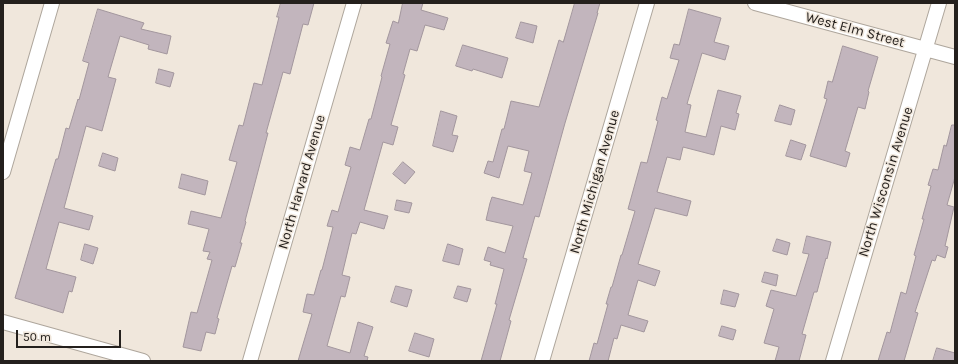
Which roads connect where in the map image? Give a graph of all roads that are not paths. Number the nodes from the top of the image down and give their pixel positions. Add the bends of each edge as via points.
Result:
1 (52, 3) edge
2 (354, 3) edge
3 (647, 3) edge
4 (755, 3) edge
5 (939, 3) edge
6 (926, 49) junction
7 (955, 57) edge
8 (3, 172) edge
9 (3, 322) edge
10 (143, 361) edge
11 (250, 361) edge
12 (542, 361) edge
13 (833, 361) edge

1 - 8 street
2 - 11 street, North Harvard Avenue
3 - 12 street, North Michigan Avenue
4 - 6 street, West Elm Street
5 - 6 street, North Wisconsin Avenue
6 - 7 street, West Elm Street
6 - 13 street, North Wisconsin Avenue
9 - 10 street

